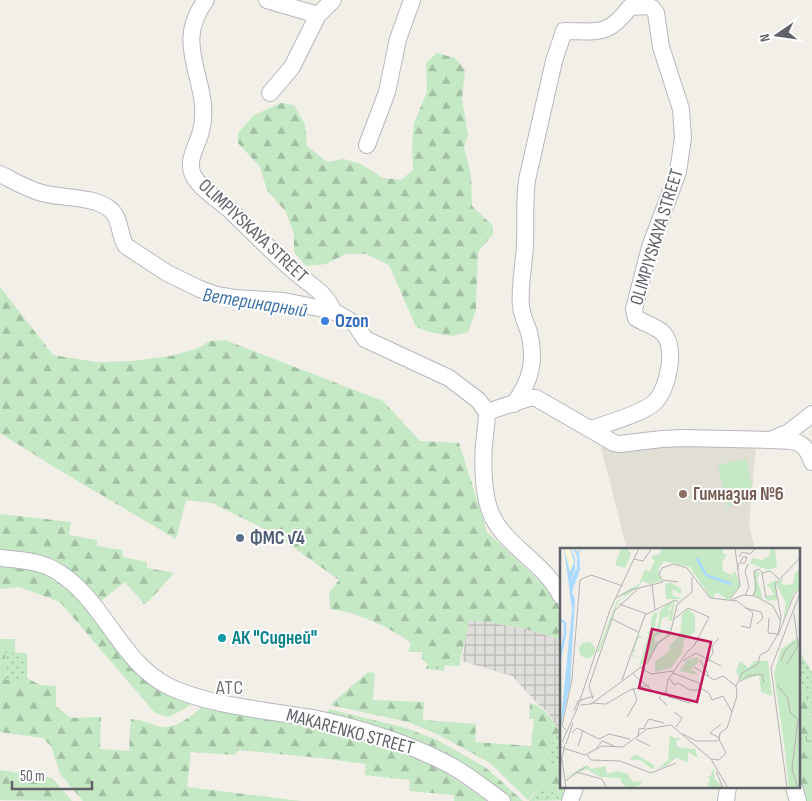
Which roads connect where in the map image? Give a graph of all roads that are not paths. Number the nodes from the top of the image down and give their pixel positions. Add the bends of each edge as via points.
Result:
1 (206, 0) edge
2 (267, 0) edge
3 (333, 0) edge
4 (412, 0) edge
5 (631, 4) edge
6 (318, 15) junction
7 (270, 93) dead end
8 (367, 145) dead end
9 (0, 174) edge
10 (333, 311) junction
11 (514, 404) junction
12 (487, 412) junction
13 (812, 414) edge
14 (591, 430) junction
15 (770, 440) junction
16 (812, 462) edge
17 (0, 558) edge
18 (560, 595) edge
19 (575, 788) edge
20 (728, 788) edge
21 (794, 788) edge
22 (502, 801) edge
23 (570, 801) edge
24 (726, 801) edge
25 (798, 801) edge

1 - 10 street, OLIMPIYSKAYA STREET via 192,25 190,38 204,111 191,161 193,175 204,189 324,296
2 - 6 street
3 - 6 street
4 - 8 street via 398,39 387,92
5 - 11 street, OLIMPIYSKAYA STREET via 613,27 599,31 564,30 554,61 525,199 521,307 529,335 531,369
5 - 14 street, OLIMPIYSKAYA STREET via 647,6 656,13 683,122 678,172 650,247 634,309 636,318 662,332 668,340 670,353 668,374 655,402
6 - 7 street via 292,67
9 - 10 street, OLIMPIYSKAYA STREET via 43,194 80,198 106,207 115,214 126,246 167,273 200,289 235,298 284,301
10 - 12 street, OLIMPIYSKAYA STREET via 355,324 366,339 449,378 478,400
11 - 12 street
11 - 14 street via 536,398
12 - 18 street via 483,472 493,518 541,568
13 - 15 street via 789,432
14 - 15 street via 619,444 683,438
15 - 16 street via 804,444
17 - 22 street, MAKARENKO STREET via 30,561 58,572 84,592 140,667 172,688 204,699 322,720 423,752
19 - 23 street
20 - 24 street
21 - 25 street

